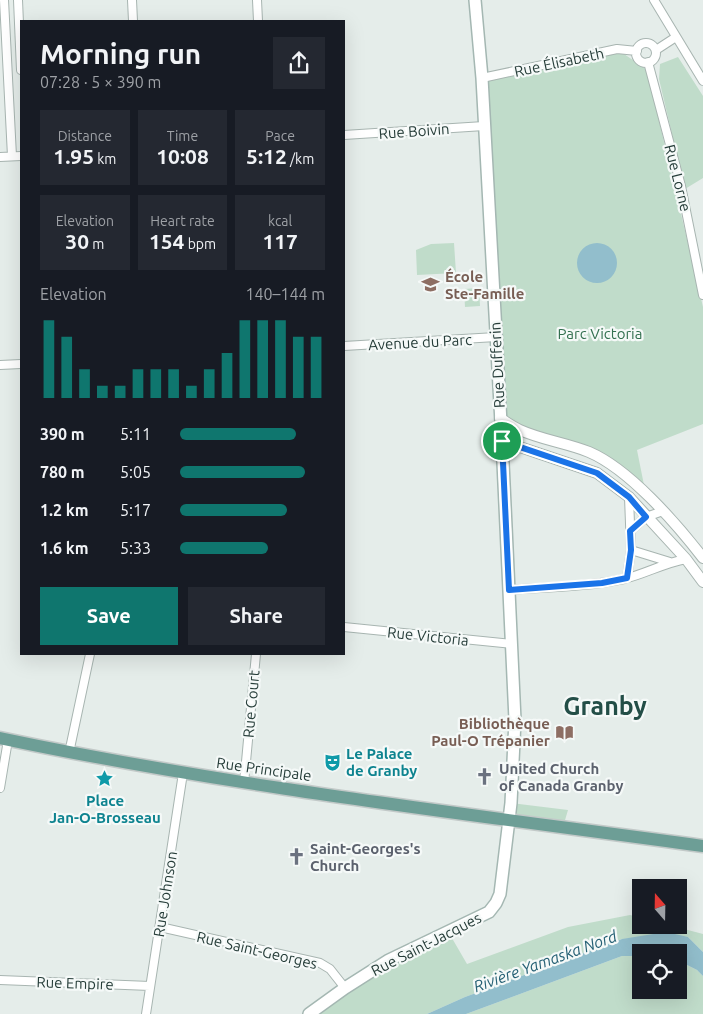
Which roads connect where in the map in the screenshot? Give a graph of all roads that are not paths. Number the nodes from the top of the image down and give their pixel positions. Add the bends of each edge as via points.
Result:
1 (4, 0) edge
2 (18, 0) edge
3 (132, 0) edge
4 (257, 0) edge
5 (475, 0) edge
6 (654, 0) edge
7 (133, 20) edge
8 (258, 20) edge
9 (676, 37) junction
10 (20, 47) edge
11 (656, 50) junction
12 (637, 51) junction
13 (648, 62) junction
14 (482, 78) junction
15 (703, 82) edge
16 (484, 126) junction
17 (345, 135) edge
18 (12, 156) junction
19 (20, 156) edge
20 (0, 157) edge
21 (703, 296) edge
22 (496, 338) junction
23 (345, 346) edge
24 (20, 364) edge
25 (0, 367) edge
26 (500, 418) junction
27 (502, 441) junction
28 (629, 497) junction
29 (662, 512) junction
30 (646, 517) junction
31 (630, 531) junction
32 (631, 550) junction
33 (702, 554) edge
34 (686, 559) junction
35 (670, 562) junction
36 (627, 578) junction
37 (703, 582) edge
38 (509, 590) junction
39 (345, 627) edge
40 (512, 644) junction
41 (90, 655) edge
42 (256, 655) edge
43 (4, 739) edge
44 (69, 752) junction
45 (183, 773) junction
46 (244, 783) junction
47 (0, 788) edge
48 (509, 819) junction
49 (703, 846) edge
50 (160, 927) junction
51 (0, 980) edge
52 (150, 986) junction
53 (345, 988) junction
54 (146, 1014) edge
55 (309, 1014) edge

1 - 18 street
2 - 10 street
3 - 7 street
4 - 8 street
5 - 14 main road, Rue Dufferin
6 - 9 street
9 - 11 street
9 - 15 street
11 - 12 street via 645,43
11 - 13 street via 654,58
12 - 13 street via 638,58
12 - 14 street, Rue Élisabeth via 617,49
13 - 21 street, Rue Lorne via 681,186
14 - 16 main road, Rue Dufferin
16 - 17 street, Rue Boivin
16 - 22 main road, Rue Dufferin
18 - 19 street
18 - 20 street
22 - 23 street, Avenue du Parc
22 - 26 main road, Rue Dufferin
24 - 25 street
26 - 27 main road, Rue Dufferin
26 - 29 street via 520,430 605,460 627,476
27 - 28 street via 597,473
27 - 38 main road, Rue Dufferin
28 - 30 street
28 - 31 street
29 - 30 street
29 - 33 street
30 - 31 street
30 - 34 street
31 - 32 street
32 - 35 street
32 - 36 street
34 - 35 street
34 - 37 street
35 - 36 street
36 - 38 street
38 - 40 main road, Rue Dufferin
39 - 40 street, Rue Victoria
40 - 48 main road, Rue Dufferin via 515,720
41 - 44 street
42 - 46 street, Rue Court
43 - 44 main road, Rue Principale
43 - 47 street
44 - 45 main road, Rue Principale
45 - 46 main road, Rue Principale
45 - 50 street, Rue Johnson
46 - 48 main road, Rue Principale
48 - 49 main road, Rue Principale
48 - 53 main road, Rue Saint-Jacques via 500,894 489,912 389,960
50 - 52 street, Rue Johnson
50 - 53 street, Rue Saint-Georges via 320,963
51 - 52 street, Rue Empire
52 - 54 street, Rue Johnson
53 - 55 main road, Rue Saint-Jacques

